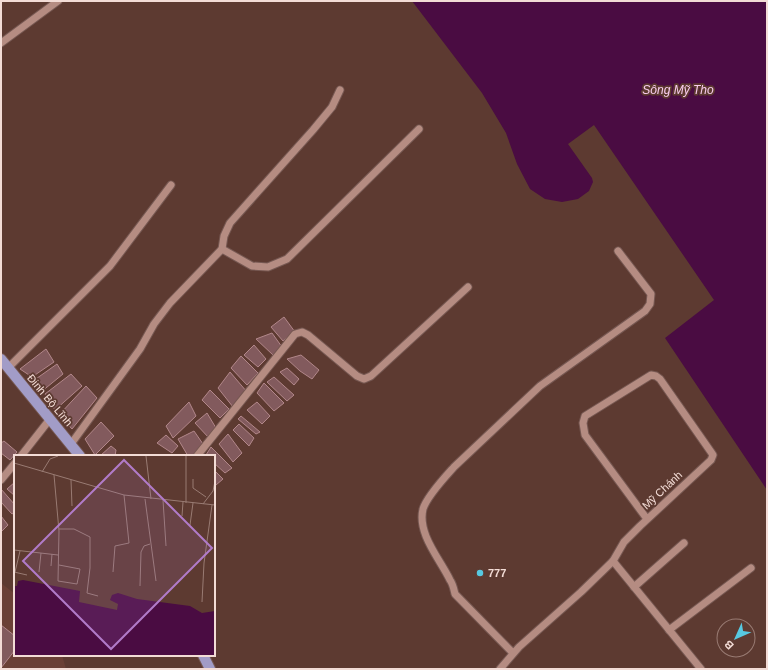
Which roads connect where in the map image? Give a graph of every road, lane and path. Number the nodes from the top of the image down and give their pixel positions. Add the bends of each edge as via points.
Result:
1 (58, 1) edge
2 (1, 43) edge
3 (340, 90) dead end
4 (418, 129) dead end
5 (170, 185) dead end
6 (222, 249) junction
7 (618, 250) dead end
8 (468, 287) dead end
9 (1, 359) edge
10 (8, 368) junction
11 (50, 419) junction
12 (71, 444) junction
13 (22, 455) edge
14 (79, 455) edge
15 (198, 455) edge
16 (14, 464) edge
17 (1, 480) edge
18 (647, 519) junction
19 (684, 543) dead end
20 (613, 561) junction
21 (751, 568) dead end
22 (634, 587) junction
23 (669, 630) junction
24 (513, 653) junction
25 (203, 656) edge
26 (210, 669) edge
27 (500, 669) edge
28 (702, 669) edge

1 - 2 street
3 - 6 street via 332,107 313,130 230,223
4 - 6 street via 287,259 268,267 252,266
5 - 10 street via 110,266
6 - 12 street via 170,303
7 - 24 street via 651,294 650,304 645,311 540,386 454,467 441,481 423,509 422,523 427,539 451,581 455,594
8 - 15 street via 371,376 364,379 308,335 302,332 295,334
9 - 10 main road, Đinh Bộ Lĩnh
10 - 11 main road, Đinh Bộ Lĩnh
11 - 12 main road, Đinh Bộ Lĩnh
11 - 13 street
12 - 14 main road, Đinh Bộ Lĩnh
16 - 17 street
18 - 18 street, Mỹ Chánh via 713,456 660,379 651,375 585,416 583,423 586,435
18 - 20 street, Mỹ Chánh via 624,542
19 - 22 street
20 - 22 street
20 - 24 street, Mỹ Chánh
21 - 23 street
22 - 23 street
23 - 28 street
24 - 27 street, Mỹ Chánh
25 - 26 main road

